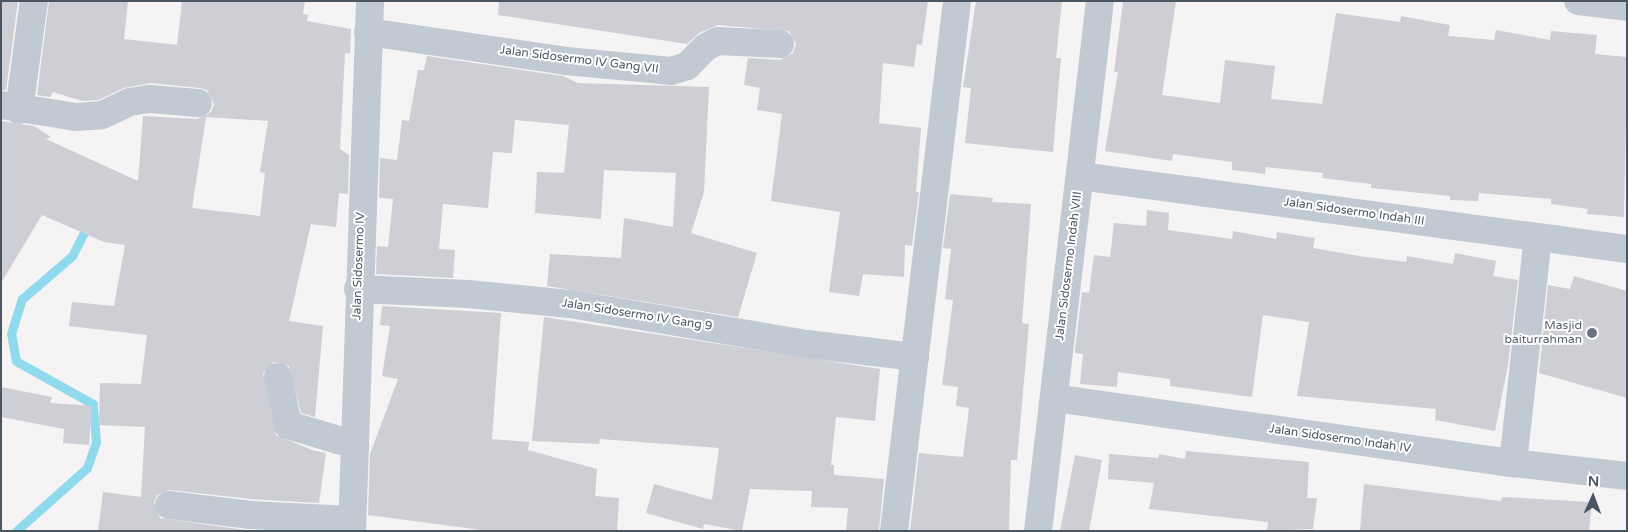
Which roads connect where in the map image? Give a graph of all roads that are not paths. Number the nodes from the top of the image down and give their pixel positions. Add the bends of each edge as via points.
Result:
1 (34, 1) edge
2 (370, 1) edge
3 (956, 1) edge
4 (1100, 1) edge
5 (1578, 1) edge
6 (1627, 7) edge
7 (368, 32) junction
8 (780, 44) dead end
9 (198, 103) dead end
10 (10, 108) edge
11 (1080, 176) junction
12 (1538, 237) junction
13 (1627, 249) edge
14 (358, 289) junction
15 (915, 357) junction
16 (278, 377) dead end
17 (1054, 398) junction
18 (354, 445) junction
19 (1513, 463) junction
20 (1627, 476) edge
21 (169, 506) dead end
22 (352, 525) edge
23 (894, 531) edge
24 (1038, 531) edge

1 - 10 street
2 - 7 street, Jalan Sidosermo IV
3 - 15 street
4 - 11 street, Jalan Sidosermo Indah VIII
5 - 6 street
7 - 8 street, Jalan Sidosermo IV Gang VII via 566,61 671,71 687,66 706,47 718,41
7 - 14 street, Jalan Sidosermo IV
9 - 10 street via 150,99 130,102 102,116 76,117
11 - 12 street, Jalan Sidosermo Indah III
11 - 17 street, Jalan Sidosermo Indah VIII
12 - 13 street, Jalan Sidosermo Indah III
12 - 19 street
14 - 15 street, Jalan Sidosermo IV Gang 9 via 468,294 570,304 807,344
14 - 18 street, Jalan Sidosermo IV
15 - 23 street
16 - 18 street via 288,424
17 - 19 street, Jalan Sidosermo Indah IV
17 - 24 street, Jalan Sidosermo Indah VIII
18 - 22 street, Jalan Sidosermo IV
19 - 20 street, Jalan Sidosermo Indah IV
21 - 22 street

